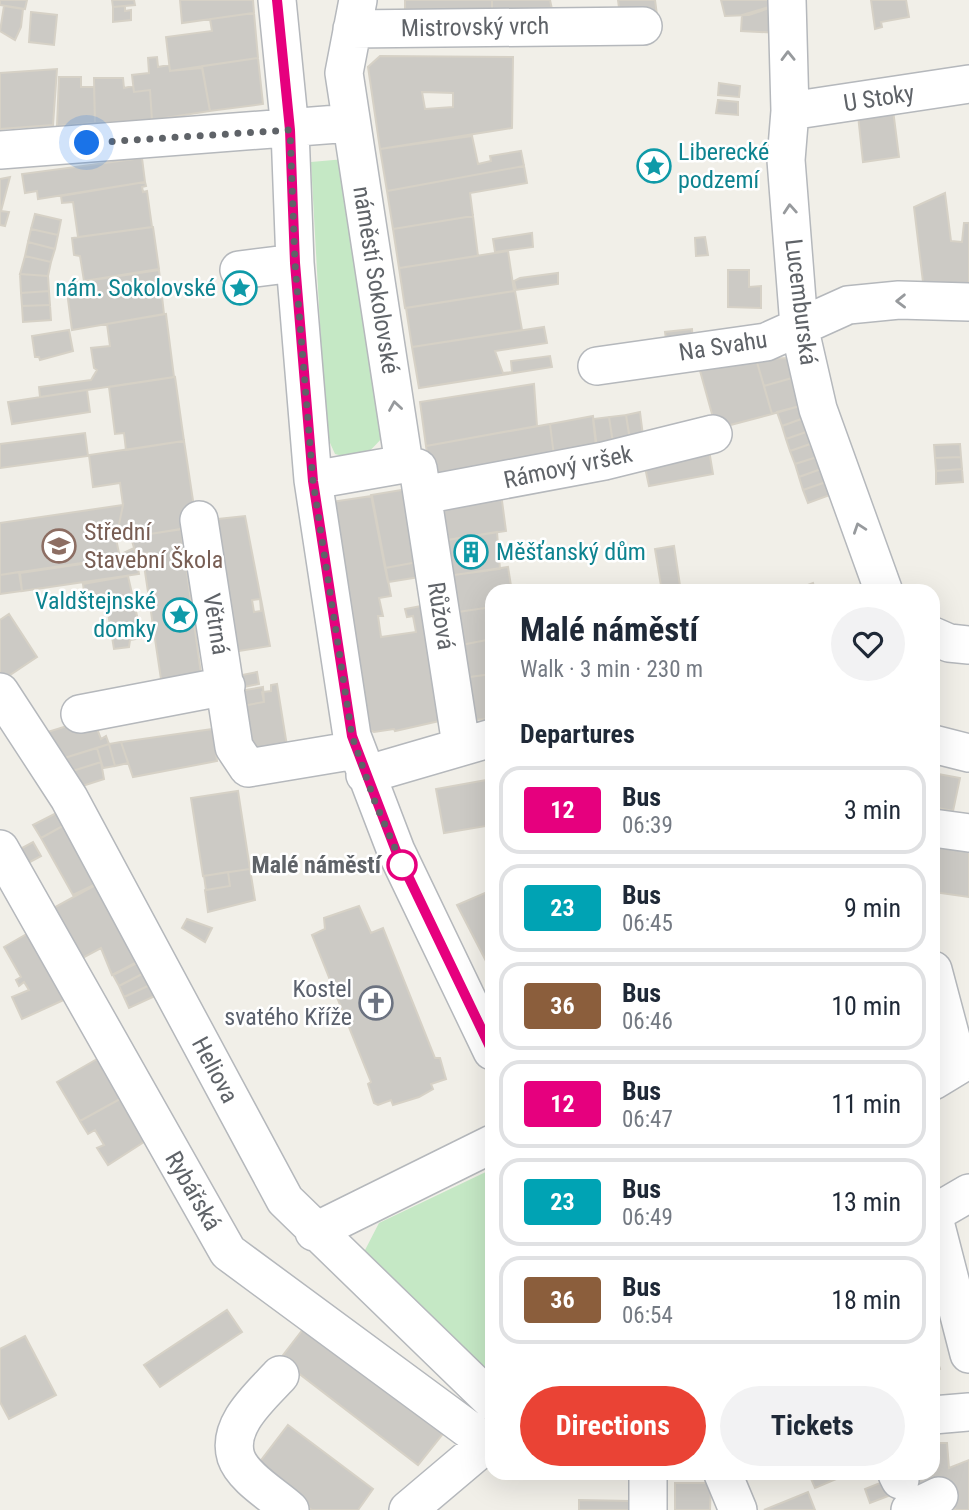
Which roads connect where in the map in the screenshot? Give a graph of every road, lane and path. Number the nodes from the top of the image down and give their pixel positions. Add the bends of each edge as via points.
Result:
1 (277, 0) edge
2 (787, 0) edge
3 (355, 14) edge
4 (643, 26) dead end
5 (969, 84) edge
6 (790, 111) junction
7 (351, 123) junction
8 (290, 130) junction
9 (0, 150) edge
10 (295, 263) junction
11 (239, 270) dead end
12 (969, 302) edge
13 (799, 326) junction
14 (597, 366) dead end
15 (713, 434) dead end
16 (416, 482) junction
17 (315, 491) junction
18 (200, 520) dead end
19 (881, 584) edge
20 (940, 639) edge
21 (969, 645) edge
22 (226, 687) junction
23 (0, 692) edge
24 (80, 715) dead end
25 (476, 742) edge
26 (940, 746) edge
27 (969, 753) edge
28 (360, 762) junction
29 (940, 829) edge
30 (969, 833) edge
31 (0, 849) edge
32 (940, 1004) edge
33 (485, 1036) edge
34 (953, 1068) edge
35 (485, 1147) edge
36 (969, 1193) edge
37 (940, 1210) edge
38 (314, 1232) junction
39 (940, 1241) edge
40 (969, 1354) edge
41 (279, 1375) dead end
42 (485, 1394) edge
43 (969, 1412) edge
44 (940, 1415) edge
45 (485, 1438) edge
46 (485, 1444) edge
47 (648, 1480) edge
48 (726, 1480) edge
49 (290, 1510) edge
50 (408, 1510) edge
51 (648, 1510) edge
52 (738, 1510) edge

1 - 8 street
6 -> 2 street, Lucemburská
3 - 4 street, Mistrovský vrch
3 - 7 street, Mistrovský vrch via 344,73
5 - 6 street, U Stoky
13 -> 6 street, Lucemburská via 786,160
7 - 8 street
16 -> 7 street, náměstí Sokolovské
8 - 9 street
8 - 10 street
10 - 11 street
10 - 17 street
12 -> 13 street, Na Svahu via 899,300 848,305
13 - 14 street, Na Svahu via 766,342
19 -> 13 street, Lucemburská via 818,409
15 - 16 street, Rámový vršek via 604,461
16 - 17 street, Rámový vršek
16 - 25 street, Růžová
17 - 28 street
18 - 22 street, Větrná
20 - 21 street
22 - 24 street, Větrná
22 - 28 street, Větrná via 234,747 248,768
23 - 38 street, Heliova via 69,798 285,1200
25 - 28 street
26 - 27 street
28 - 33 street via 396,851
29 - 30 street
31 - 45 street, Rybářská via 228,1252
32 - 34 street
35 - 38 street
36 - 37 street
38 - 42 street, Heliova
39 - 40 street
41 - 49 street via 245,1414 236,1437 236,1458
43 - 44 street
46 - 50 street
47 - 51 street
48 - 52 street

